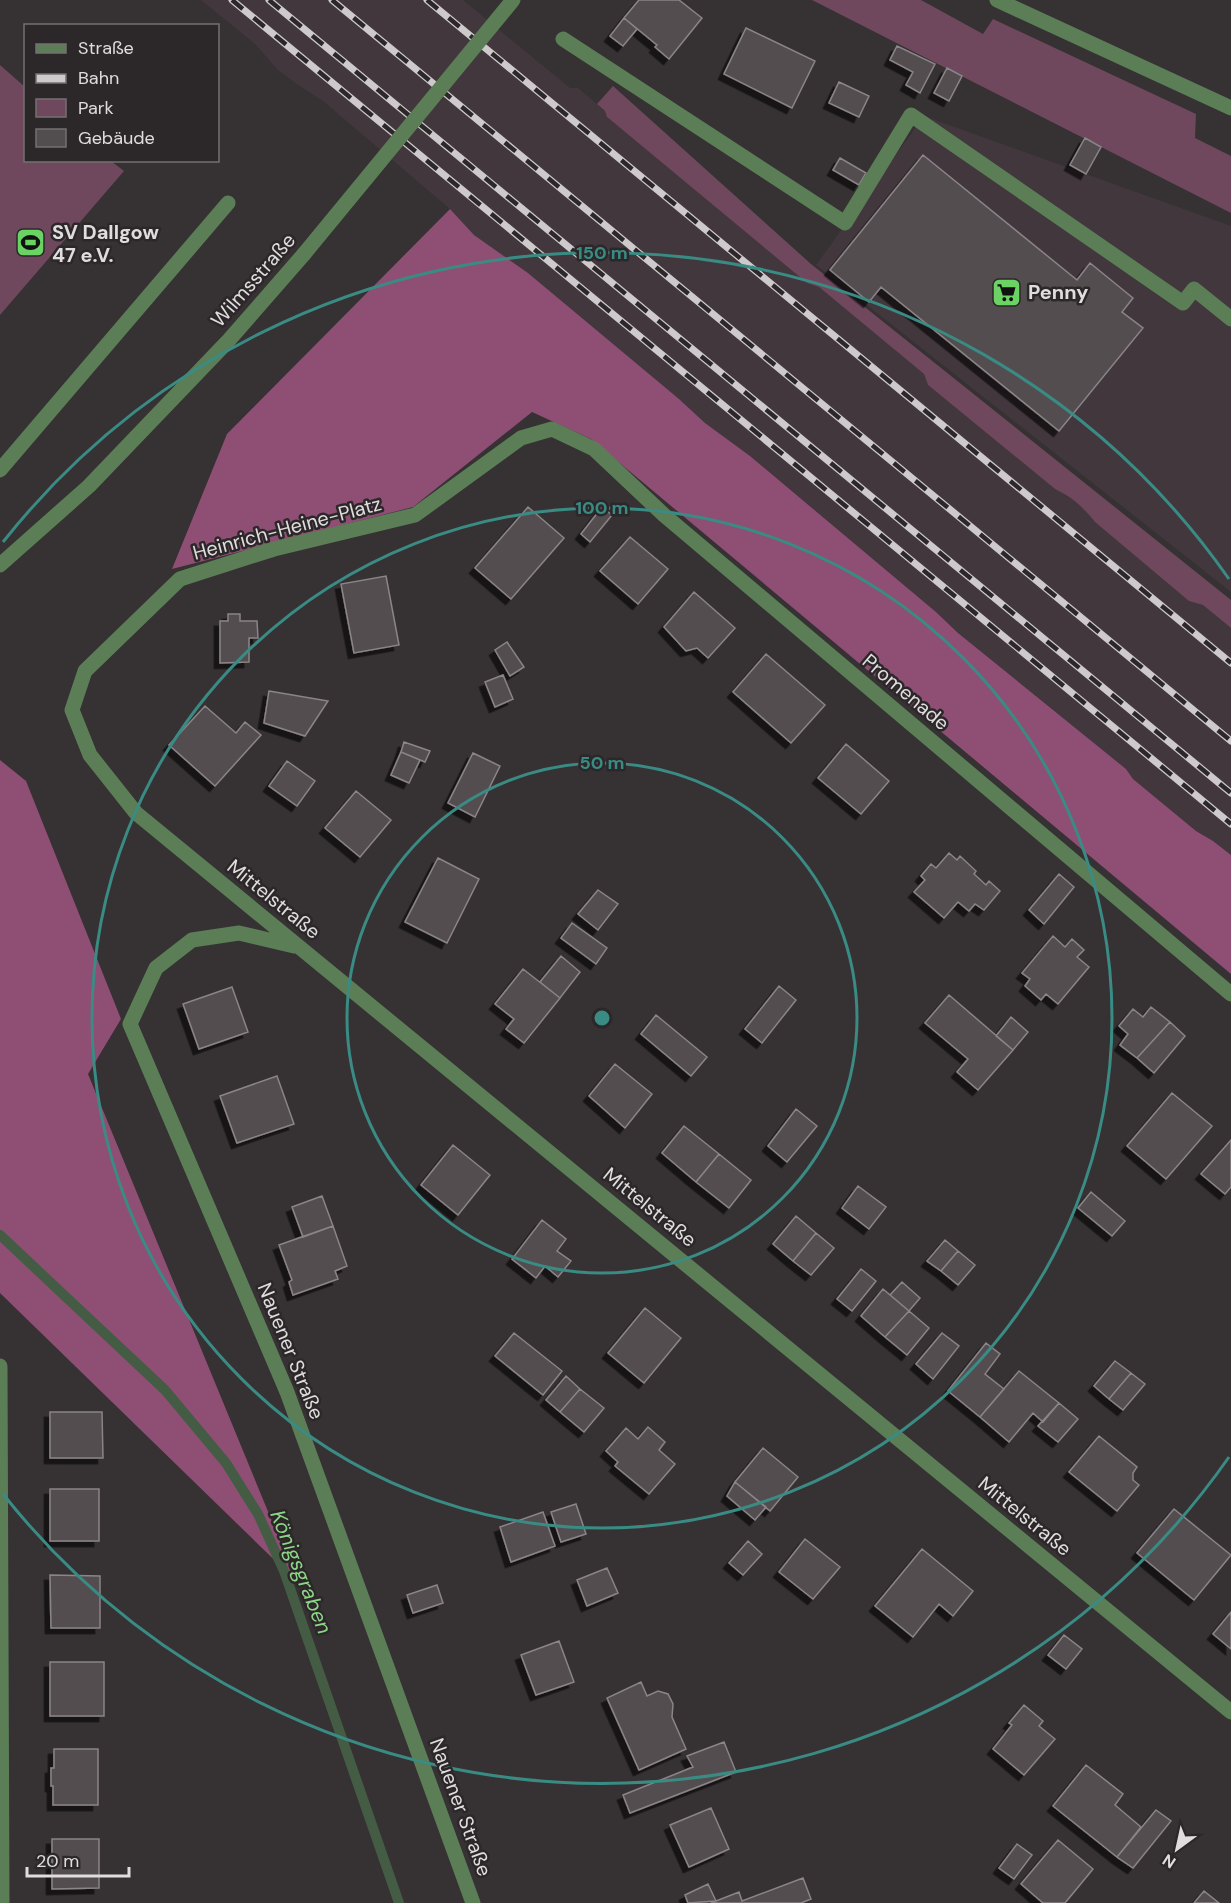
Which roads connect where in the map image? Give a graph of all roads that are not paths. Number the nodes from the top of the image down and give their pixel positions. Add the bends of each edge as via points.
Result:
1 (513, 0) edge
2 (997, 0) edge
3 (563, 39) dead end
4 (1231, 108) edge
5 (228, 202) dead end
6 (1231, 319) edge
7 (552, 429) joint
8 (0, 470) edge
9 (0, 565) edge
10 (72, 710) joint
11 (299, 947) junction
12 (1231, 994) edge
13 (0, 1366) edge
14 (1231, 1712) edge
15 (2, 1903) edge
16 (473, 1903) edge

1 - 9 street, Wilmsstraße, bridge via 229,340 89,486
2 - 4 street
3 - 6 street via 845,223 911,115 1183,303 1194,289
5 - 8 street
7 - 10 street, Heinrich-Heine-Platz via 521,438 415,515 274,549 180,579 86,671
7 - 12 street, Promenade via 594,449 664,516
10 - 11 street, Mittelstraße via 90,755 136,813
11 - 14 street, Mittelstraße
11 - 16 street, Nauener Straße via 239,933 192,940 156,968 130,1024 287,1392
13 - 15 street

